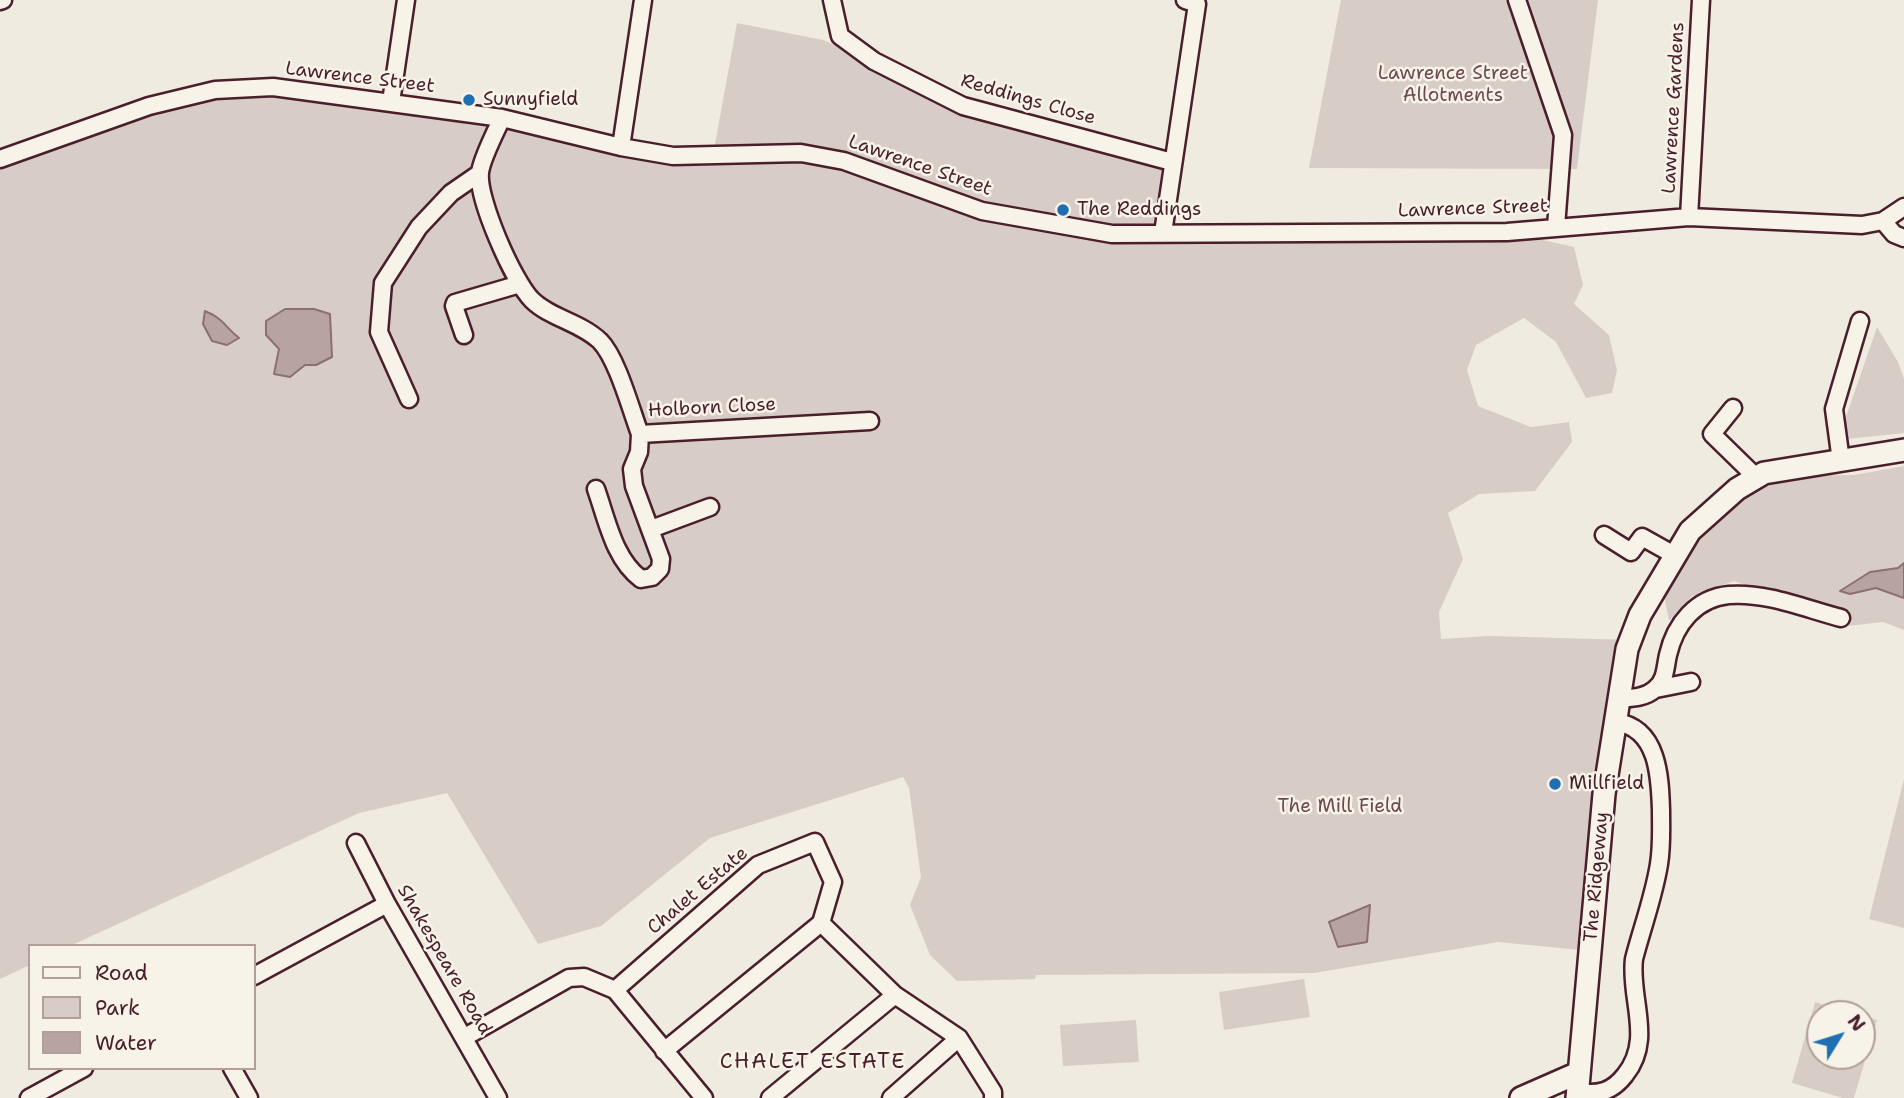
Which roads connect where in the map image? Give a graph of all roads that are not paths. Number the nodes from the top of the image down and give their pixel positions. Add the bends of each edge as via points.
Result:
1 (406, 0) edge
2 (643, 0) edge
3 (832, 0) edge
4 (1517, 0) edge
5 (1701, 0) edge
6 (1193, 1) edge
7 (391, 102) junction
8 (502, 118) junction
9 (621, 147) junction
10 (0, 159) edge
11 (1172, 162) junction
12 (480, 173) junction
13 (1904, 207) edge
14 (1689, 217) junction
15 (1884, 221) junction
16 (1556, 228) junction
17 (1163, 233) junction
18 (1904, 238) edge
19 (520, 284) junction
20 (1860, 321) dead end
21 (464, 335) dead end
22 (410, 400) dead end
23 (1733, 408) dead end
24 (870, 421) dead end
25 (640, 434) junction
26 (1904, 450) edge
27 (1841, 461) junction
28 (1756, 477) junction
29 (596, 489) dead end
30 (710, 507) dead end
31 (651, 529) junction
32 (1604, 535) dead end
33 (1676, 556) junction
34 (1841, 618) dead end
35 (1691, 682) dead end
36 (1656, 689) junction
37 (1619, 699) junction
38 (1616, 722) junction
39 (356, 843) dead end
40 (387, 904) junction
41 (821, 923) junction
42 (256, 975) edge
43 (615, 990) junction
44 (895, 995) junction
45 (465, 1037) junction
46 (960, 1038) junction
47 (664, 1051) junction
48 (80, 1070) edge
49 (234, 1070) edge
50 (1578, 1088) edge
51 (33, 1097) edge
52 (249, 1098) edge
53 (498, 1098) edge
54 (704, 1098) edge
55 (769, 1098) edge
56 (891, 1098) edge
57 (993, 1098) edge
58 (1521, 1098) edge

1 - 7 street
2 - 9 street
3 - 11 street, Reddings Close via 840,36 874,61 963,106
4 - 16 street via 1563,135
5 - 14 street, Lawrence Gardens
6 - 11 street
7 - 8 street, Lawrence Street
7 - 10 street, Lawrence Street via 273,87 215,90 149,106
8 - 9 street, Lawrence Street
8 - 12 street
9 - 17 street, Lawrence Street via 673,156 800,153 844,161 982,211 1112,234
11 - 17 street
12 - 19 street, Holborn Close via 488,217
12 - 22 street via 451,193 419,227 383,284 379,332
13 - 15 street, Lawrence Street
14 - 15 street, Lawrence Street via 1862,225
14 - 16 street, Lawrence Street
15 - 18 street
16 - 17 street, Lawrence Street
19 - 21 street via 456,303
19 - 25 street, Holborn Close via 532,300 580,325 602,343
20 - 27 street via 1834,409
23 - 28 street via 1712,434
24 - 25 street, Holborn Close
25 - 31 street via 632,469
26 - 27 main road, The Ridgeway
27 - 28 main road, The Ridgeway
28 - 33 main road, The Ridgeway via 1690,531
29 - 31 street via 621,559 641,579 660,569
30 - 31 street
32 - 33 street via 1631,552 1642,537
33 - 37 main road, The Ridgeway via 1634,630
34 - 36 street via 1756,597 1732,595 1708,601 1689,613 1675,633 1664,678
35 - 36 street
36 - 37 street
37 - 38 main road, The Ridgeway
38 - 50 main road, The Ridgeway via 1604,794
38 - 50 street via 1627,723 1651,748 1660,778 1662,840 1634,959 1640,1045 1623,1079 1611,1088 1601,1093
39 - 40 street, Shakespeare Road
40 - 42 street
40 - 45 street, Shakespeare Road
41 - 43 street, Chalet Estate via 833,882 816,842 758,865
41 - 44 street
41 - 47 street
43 - 45 street via 584,977 569,978
43 - 47 street
44 - 46 street
44 - 55 street
45 - 53 street, Shakespeare Road
46 - 56 street
46 - 57 street
47 - 54 street
48 - 51 street
49 - 52 street
50 - 58 main road

